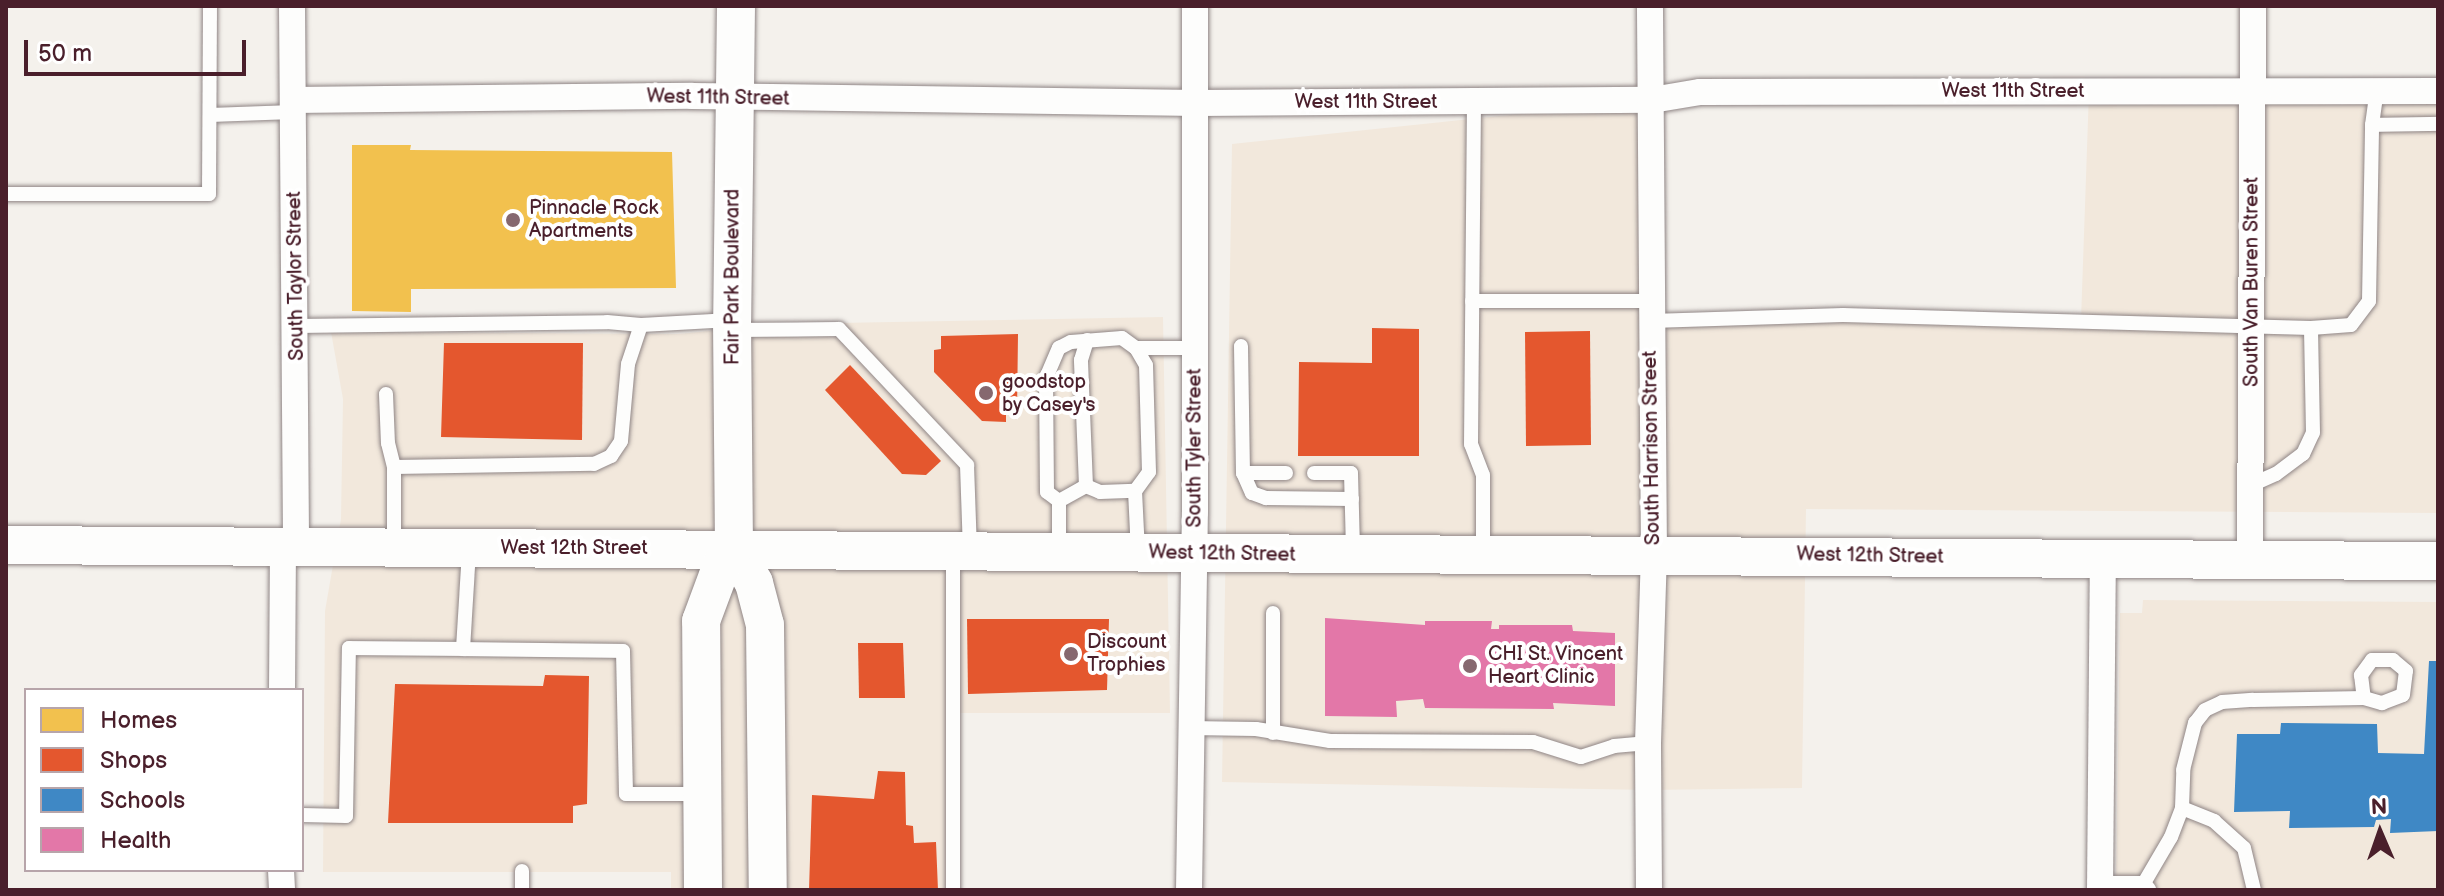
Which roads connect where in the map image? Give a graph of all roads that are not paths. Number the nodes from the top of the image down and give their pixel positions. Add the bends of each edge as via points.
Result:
1 (210, 6) edge
2 (292, 6) edge
3 (736, 6) edge
4 (1195, 6) edge
5 (1650, 6) edge
6 (2253, 6) edge
7 (2253, 91) junction
8 (2377, 91) junction
9 (2438, 91) edge
10 (733, 97) junction
11 (1652, 100) junction
12 (1474, 101) junction
13 (1197, 103) junction
14 (293, 106) junction
15 (210, 115) junction
16 (2438, 124) edge
17 (2372, 125) junction
18 (6, 194) edge
19 (1472, 301) junction
20 (1651, 311) junction
21 (641, 325) junction
22 (732, 325) junction
23 (2252, 325) junction
24 (296, 326) junction
25 (2311, 328) junction
26 (1087, 340) junction
27 (1241, 346) dead end
28 (1136, 348) junction
29 (1196, 348) junction
30 (386, 394) dead end
31 (394, 467) junction
32 (1243, 473) junction
33 (1286, 473) dead end
34 (1314, 473) dead end
35 (2251, 485) junction
36 (1086, 486) junction
37 (1135, 491) junction
38 (1352, 499) junction
39 (1059, 507) junction
40 (6, 545) edge
41 (290, 545) junction
42 (394, 547) junction
43 (469, 547) junction
44 (734, 548) junction
45 (961, 551) junction
46 (1059, 552) junction
47 (1138, 553) junction
48 (1194, 554) junction
49 (1353, 555) junction
50 (1483, 556) junction
51 (1654, 557) junction
52 (2250, 558) junction
53 (2103, 559) junction
54 (2438, 561) edge
55 (1273, 613) dead end
56 (463, 649) junction
57 (282, 688) edge
58 (2364, 698) dead end
59 (1189, 728) junction
60 (1273, 733) junction
61 (1648, 743) junction
62 (703, 794) junction
63 (2182, 808) junction
64 (304, 815) edge
65 (522, 871) dead end
66 (2100, 886) edge
67 (2147, 886) edge
68 (522, 890) edge
69 (703, 890) edge
70 (768, 890) edge
71 (953, 890) edge
72 (1189, 890) edge
73 (1649, 890) edge
74 (2254, 890) edge

1 - 15 lane
2 - 14 street, South Taylor Street
3 - 10 main road, Fair Park Boulevard
4 - 13 street, South Tyler Street
5 - 11 street, South Harrison Street
6 - 7 street, South Van Buren Street
7 - 8 street, West 11th Street
7 - 11 street, West 11th Street via 1700,92
7 - 23 street, South Van Buren Street
8 - 9 street, West 11th Street
8 - 17 lane
10 - 13 street, West 11th Street
10 - 14 street, West 11th Street
10 - 22 main road, Fair Park Boulevard
11 - 12 street, West 11th Street
11 - 20 street, South Harrison Street
12 - 13 street, West 11th Street
12 - 19 lane
13 - 29 street, South Tyler Street
14 - 15 lane
14 - 24 street, South Taylor Street
15 - 18 lane via 209,194
16 - 17 lane
17 - 25 lane via 2369,301 2351,325
19 - 20 lane
19 - 50 lane via 1471,444 1483,475
20 - 23 lane
20 - 51 street, South Harrison Street
21 - 22 lane
21 - 24 lane
21 - 31 lane via 628,364 621,441 611,456 594,464
22 - 44 main road, Fair Park Boulevard
22 - 45 lane via 839,329 967,465
23 - 25 lane
23 - 35 street, South Van Buren Street
24 - 41 street, South Taylor Street
25 - 35 lane via 2313,433 2303,454
26 - 28 lane via 1122,338
26 - 36 lane via 1081,360
26 - 39 lane via 1059,348 1046,378 1047,492
27 - 32 lane
28 - 29 lane
28 - 37 lane via 1146,365 1149,472
29 - 48 street, South Tyler Street
30 - 31 lane
31 - 42 lane
32 - 33 lane
32 - 38 lane via 1252,493 1266,498
34 - 38 lane via 1351,473
35 - 52 street, South Van Buren Street
36 - 37 lane via 1100,492
36 - 39 lane
37 - 47 lane
38 - 49 lane
39 - 46 lane
40 - 41 main road, West 12th Street
41 - 42 main road, West 12th Street
41 - 57 street, South Taylor Street
42 - 43 main road, West 12th Street
43 - 44 main road, West 12th Street
43 - 56 lane
44 - 45 main road, West 12th Street
44 - 62 main road, Fair Park Boulevard via 723,562 701,621
44 - 70 main road, Fair Park Boulevard via 754,583 765,625
45 - 46 main road, West 12th Street
45 - 71 lane
46 - 47 main road, West 12th Street
47 - 48 main road, West 12th Street
48 - 49 main road, West 12th Street
48 - 59 street, South Tyler Street
49 - 50 main road, West 12th Street
50 - 51 main road, West 12th Street
51 - 53 main road, West 12th Street
51 - 61 street, South Harrison Street
52 - 53 main road, West 12th Street
52 - 54 main road, West 12th Street
53 - 66 street
55 - 60 lane
56 - 62 lane via 623,651 626,794
56 - 64 lane via 349,648 346,816
58 - 63 lane via 2222,702 2205,710 2195,723 2183,770
59 - 60 lane
59 - 72 street, South Tyler Street
60 - 61 lane via 1330,741 1533,742 1581,757 1614,746
61 - 73 street, South Harrison Street
62 - 69 main road, Fair Park Boulevard
63 - 67 lane
63 - 74 lane via 2214,821 2244,848
65 - 68 lane
66 - 67 lane

